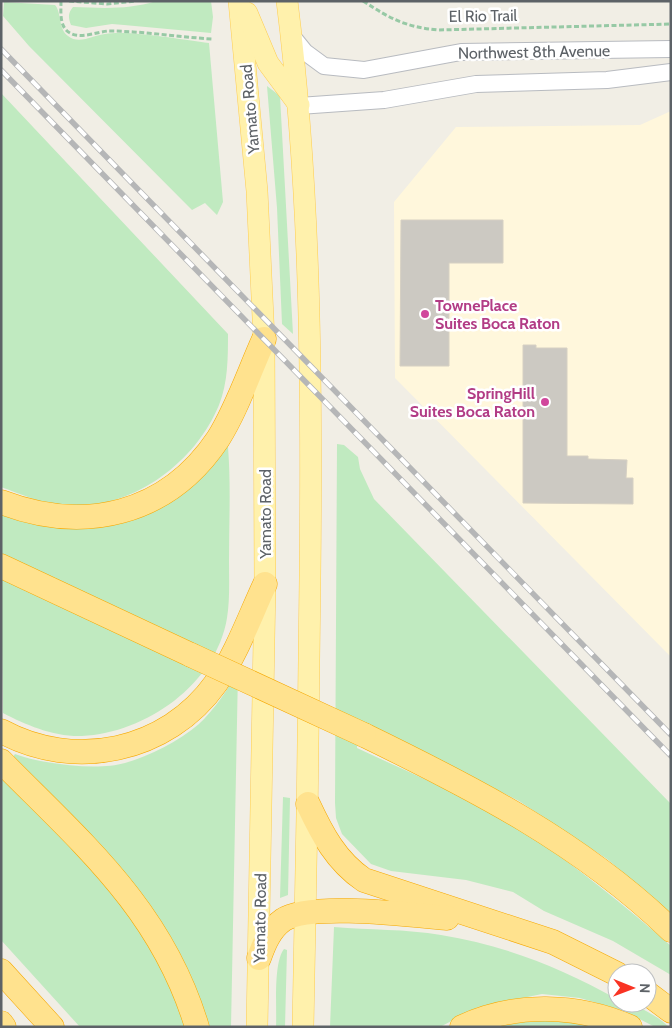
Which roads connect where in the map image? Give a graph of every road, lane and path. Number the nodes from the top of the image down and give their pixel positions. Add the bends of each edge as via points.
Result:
1 (61, 1) edge
2 (69, 1) edge
3 (135, 1) edge
4 (240, 1) edge
5 (287, 1) edge
6 (363, 1) edge
7 (671, 24) edge
8 (292, 36) junction
9 (212, 39) dead end
10 (671, 49) edge
11 (671, 72) edge
12 (299, 106) junction
13 (264, 339) junction
14 (1, 502) edge
15 (1, 566) edge
16 (265, 584) junction
17 (1, 731) edge
18 (1, 761) edge
19 (308, 804) junction
20 (306, 912) junction
21 (488, 921) junction
22 (671, 930) edge
23 (259, 958) junction
24 (607, 969) edge
25 (1, 971) edge
26 (657, 1001) edge
27 (671, 1012) edge
28 (1, 1023) edge
29 (4, 1027) edge
30 (52, 1027) edge
31 (197, 1027) edge
32 (257, 1027) edge
33 (303, 1027) edge
34 (462, 1027) edge
35 (630, 1027) edge

1 - 9 path via 64,26 69,33 78,36 118,31
2 - 3 path via 107,4
4 - 12 main road via 268,63
4 - 13 main road, Yamato Road via 256,182
5 - 8 main road
6 - 7 path, El Rio Trail via 384,15 414,28 439,30
8 - 10 street, Northwest 8th Avenue via 305,52 324,66 356,69 381,68 461,52
8 - 12 main road
11 - 12 street, Northwest 8th Avenue via 607,80 476,84 384,100
12 - 19 main road via 311,387
13 - 14 highway via 218,438 188,474 164,493 125,510 75,518 37,513
13 - 16 main road, Yamato Road
15 - 22 highway, bridge via 479,792 552,836 611,878
16 - 17 highway via 217,682 189,713 168,728 128,746 98,752 49,748
16 - 23 main road, Yamato Road
18 - 31 highway via 103,865 143,913 176,970
19 - 20 main road
19 - 21 highway via 330,846 348,869 364,880
20 - 21 highway
20 - 23 highway via 291,915 275,927
20 - 33 main road
21 - 24 highway via 553,942
23 - 32 main road, Yamato Road
25 - 30 highway
26 - 27 highway
28 - 29 highway
34 - 35 highway via 512,1012 546,1009 592,1013

